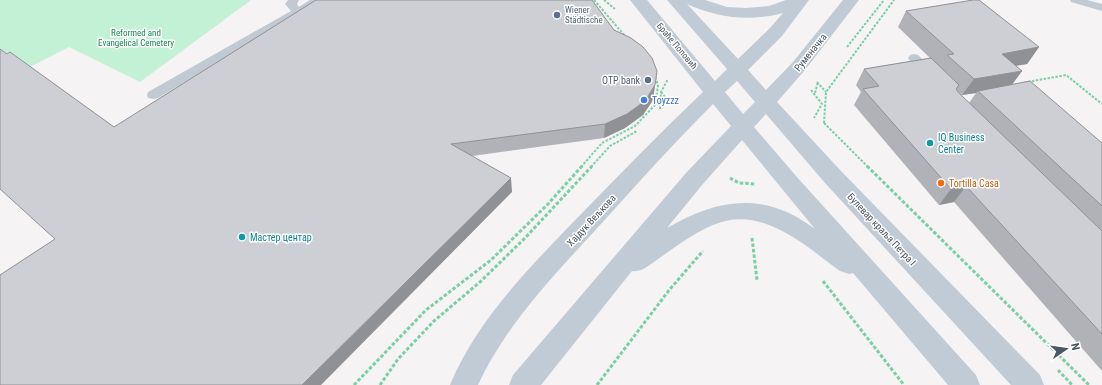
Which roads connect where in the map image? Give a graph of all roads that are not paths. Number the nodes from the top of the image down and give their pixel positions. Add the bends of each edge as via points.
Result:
1 (294, 0) edge
2 (318, 0) edge
3 (638, 0) edge
4 (675, 0) edge
5 (692, 0) edge
6 (800, 0) edge
7 (850, 0) edge
8 (1075, 0) edge
9 (1102, 8) edge
10 (297, 12) junction
11 (914, 58) dead end
12 (737, 70) junction
13 (942, 86) edge
14 (714, 92) junction
15 (153, 95) dead end
16 (766, 101) junction
17 (743, 127) junction
18 (617, 274) junction
19 (875, 282) junction
20 (464, 385) edge
21 (523, 385) edge
22 (966, 385) edge
23 (1030, 385) edge

1 - 10 lane via 291,4
2 - 10 lane
3 - 14 street, Браће Поповић
4 - 12 street
5 - 6 street via 732,13 764,12
6 - 12 street via 776,32
7 - 16 street, Руменачка via 799,66
8 - 9 lane
10 - 15 lane
11 - 13 lane
12 - 14 street, Хајдук Вељкова
12 - 16 street, Булевар краља Петра I
14 - 17 street
14 - 20 street, Хајдук Вељкова via 563,249 503,318
16 - 17 street
16 - 23 street, Булевар краља Петра I via 833,177
17 - 18 street via 694,179
17 - 19 street
18 - 19 street via 685,229 714,214 731,210 750,210 790,223
18 - 21 street
19 - 22 street

